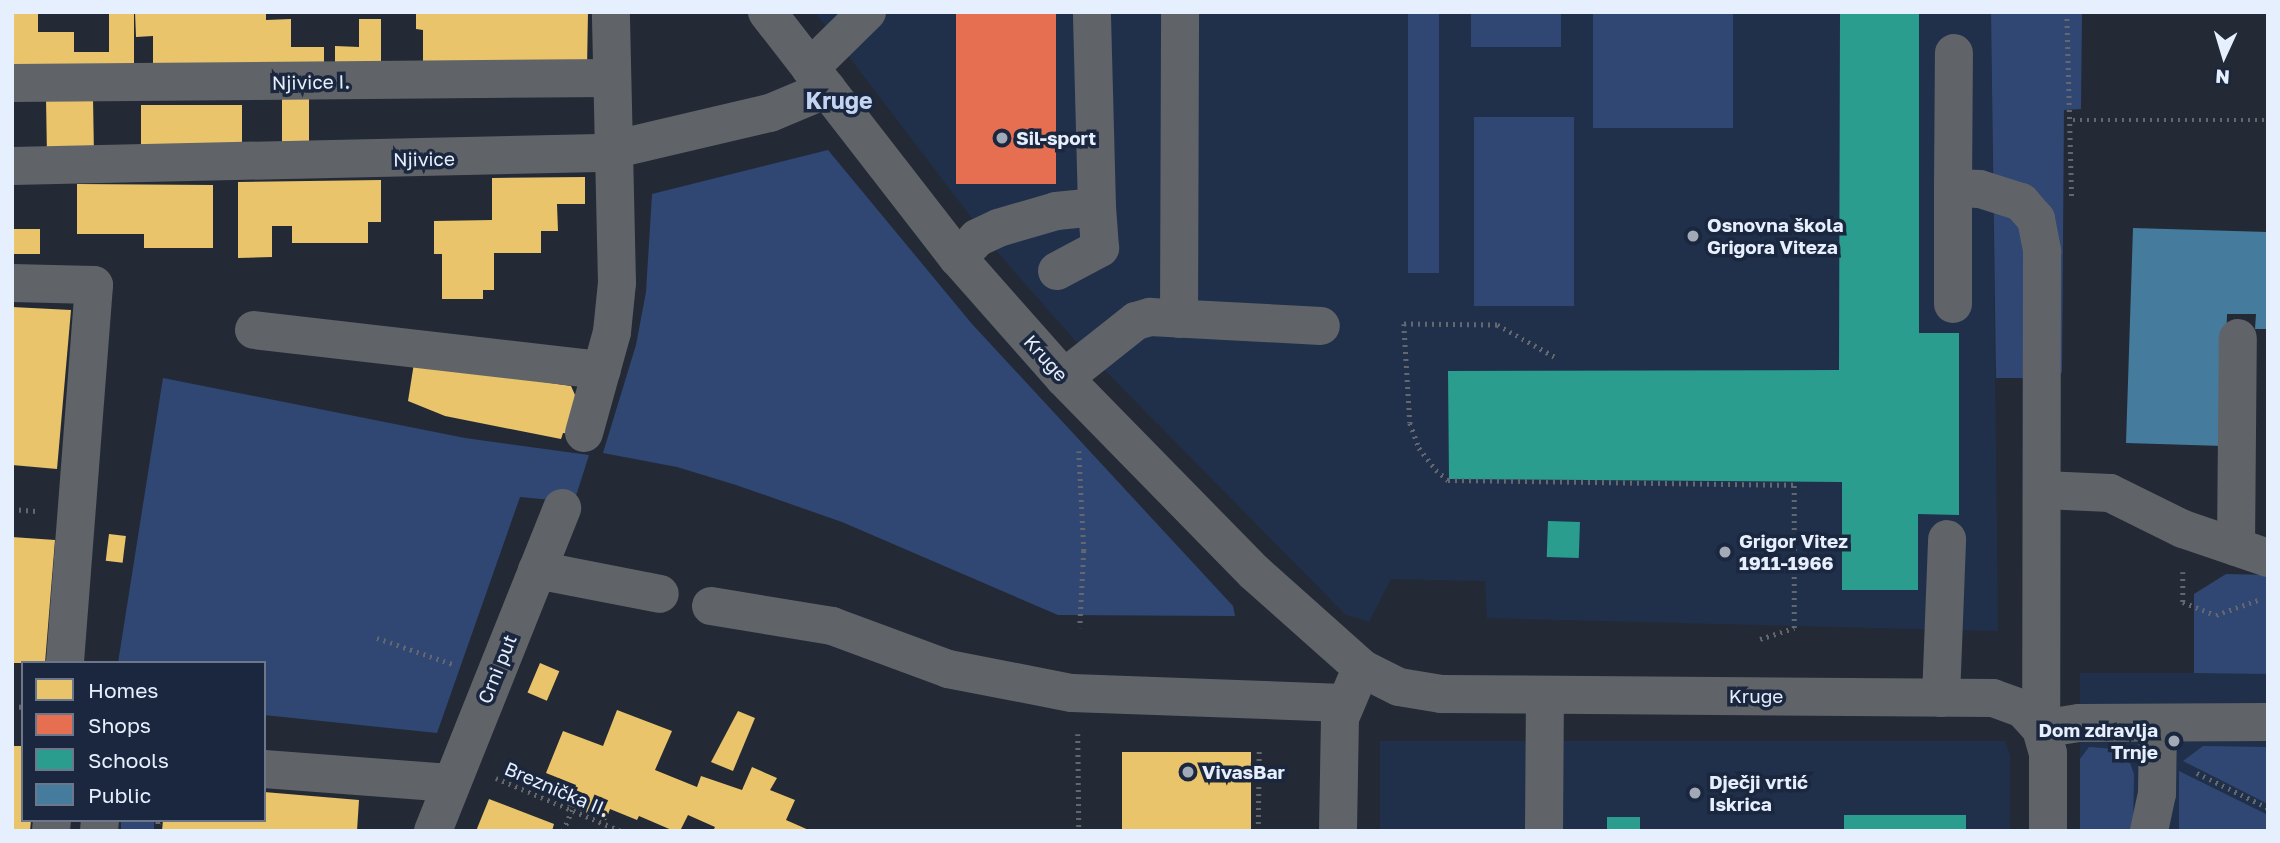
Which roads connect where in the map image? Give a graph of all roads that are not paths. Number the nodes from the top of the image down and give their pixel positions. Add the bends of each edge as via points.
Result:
1 (611, 12) edge
2 (767, 12) edge
3 (867, 12) edge
4 (1092, 12) edge
5 (1180, 12) edge
6 (1954, 53) dead end
7 (609, 78) junction
8 (818, 79) junction
9 (12, 83) edge
10 (615, 150) junction
11 (12, 166) edge
12 (1953, 188) junction
13 (1097, 207) junction
14 (957, 258) junction
15 (1057, 271) dead end
16 (12, 283) edge
17 (1953, 304) dead end
18 (1179, 319) junction
19 (1321, 326) dead end
20 (254, 330) dead end
21 (2238, 338) dead end
22 (602, 370) junction
23 (1064, 378) junction
24 (584, 433) dead end
25 (2044, 489) junction
26 (562, 508) dead end
27 (1947, 539) dead end
28 (2252, 552) edge
29 (537, 570) junction
30 (660, 594) dead end
31 (711, 606) dead end
32 (65, 661) edge
33 (1363, 669) junction
34 (1545, 696) junction
35 (1941, 698) junction
36 (1344, 703) junction
37 (2268, 722) edge
38 (2158, 723) junction
39 (2041, 729) junction
40 (266, 769) edge
41 (466, 778) junction
42 (439, 829) edge
43 (1338, 831) edge
44 (1544, 831) edge
45 (2048, 831) edge
46 (2149, 831) edge

1 - 7 street
2 - 8 street, Kruge
3 - 8 street
4 - 13 street
5 - 18 street
6 - 12 street
7 - 9 street, Njivice I.
7 - 10 street
8 - 10 street, Njivice via 770,113
8 - 14 street, Kruge
10 - 11 street, Njivice via 552,157
10 - 22 street via 617,284
12 - 17 street
12 - 25 street via 2021,202 2036,219 2042,251 2045,336
13 - 14 street via 1056,211 998,228 977,238
13 - 15 street via 1100,248
14 - 23 street, Kruge
16 - 32 street via 94,285
18 - 19 street
18 - 23 street via 1136,321
20 - 22 street
21 - 28 street
22 - 24 street
23 - 33 street, Kruge via 1254,572
25 - 28 street via 2110,493 2183,529
25 - 39 street
26 - 29 street, Crni put
27 - 35 street
29 - 30 street
29 - 41 street, Crni put
31 - 36 street via 832,626 948,669 1072,693
33 - 34 street, Kruge via 1387,683 1418,691
33 - 36 street
34 - 35 street, Kruge
34 - 44 street
35 - 39 street, Kruge via 2009,702 2031,715
36 - 43 street via 1338,748
37 - 38 street
38 - 39 street via 2079,723
38 - 46 street via 2157,794
39 - 45 street via 2048,753
40 - 41 street
41 - 42 street, Crni put

